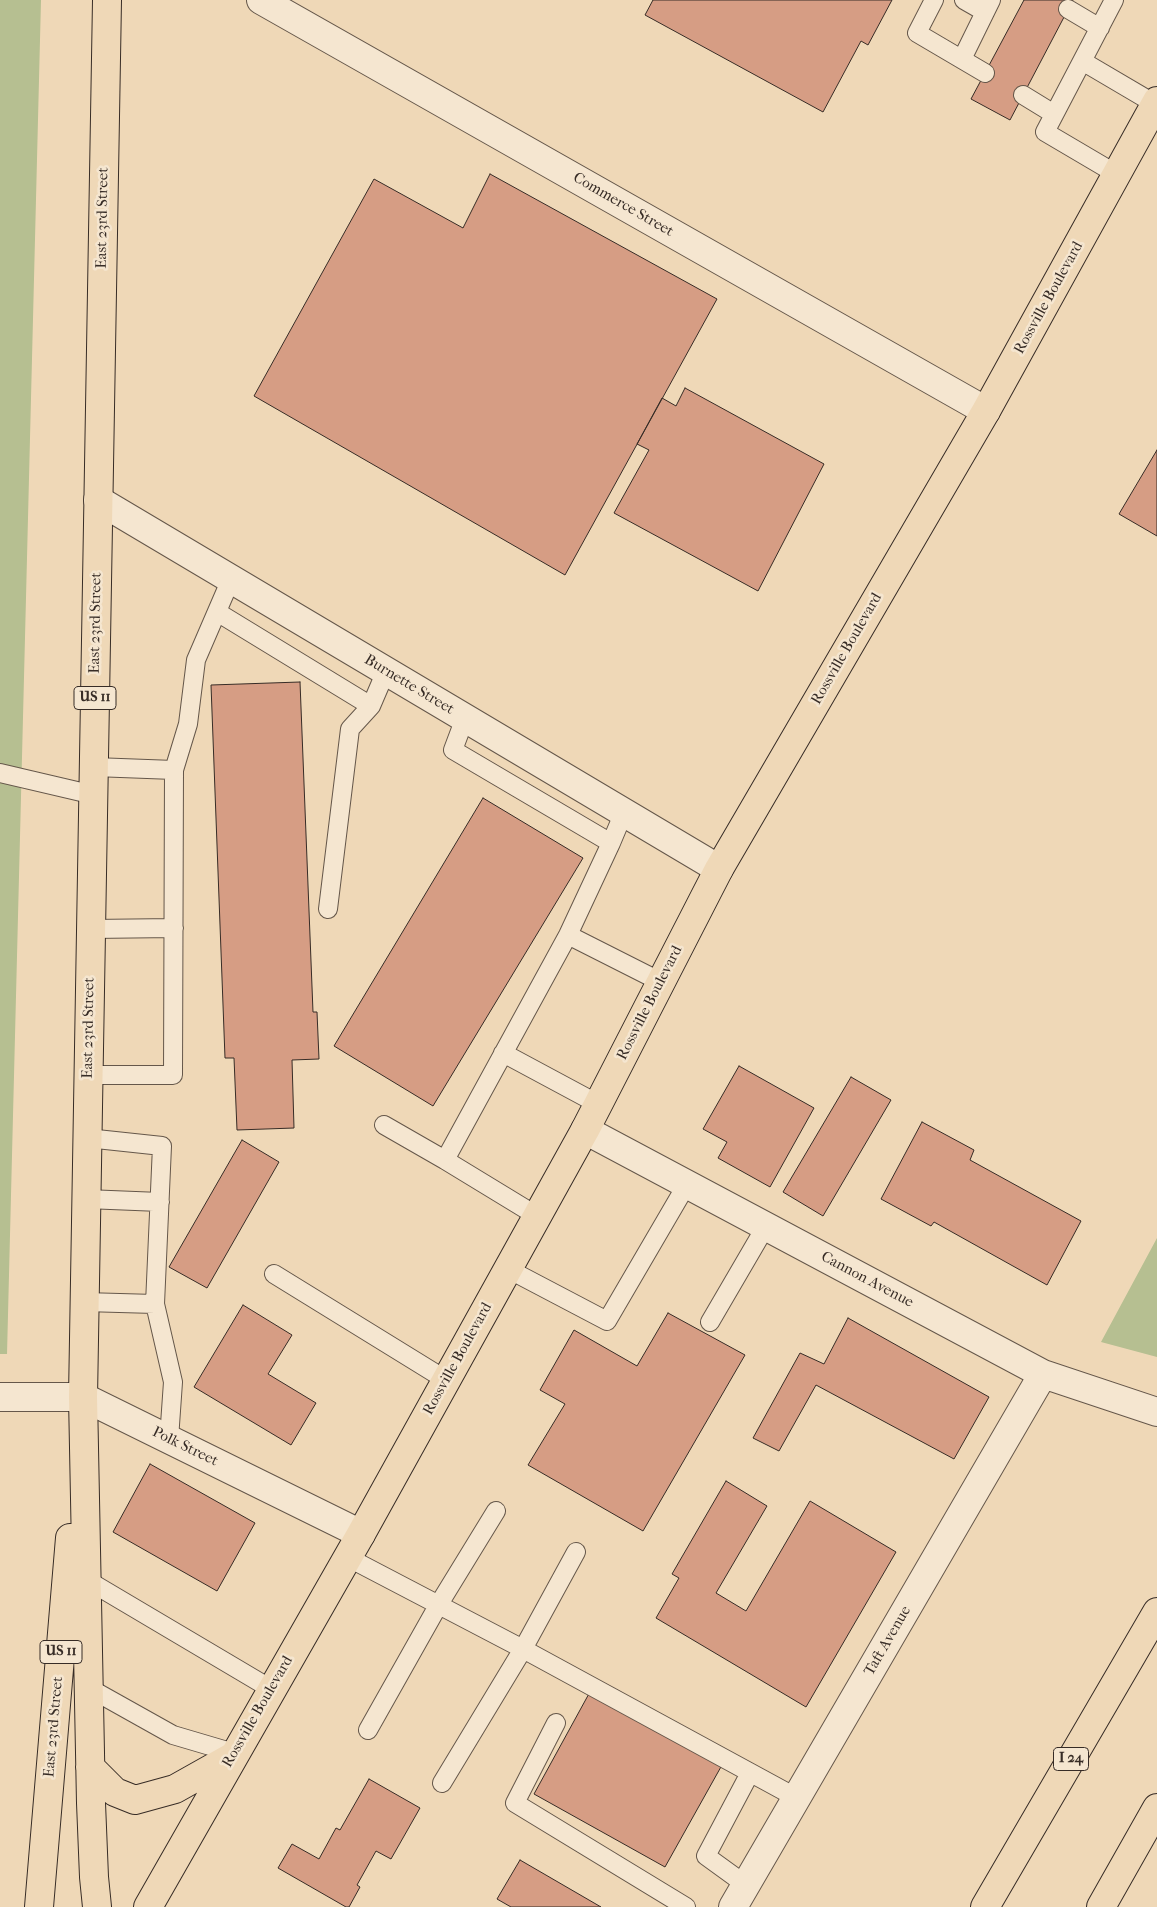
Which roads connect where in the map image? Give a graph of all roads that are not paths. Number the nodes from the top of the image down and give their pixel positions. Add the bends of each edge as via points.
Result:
1 (107, 0) edge
2 (261, 0) edge
3 (934, 0) edge
4 (964, 0) edge
5 (1114, 0) edge
6 (988, 6) edge
7 (1068, 9) dead end
8 (1100, 28) junction
9 (962, 59) junction
10 (1082, 61) junction
11 (985, 73) dead end
12 (1023, 96) dead end
13 (1156, 103) edge
14 (1054, 114) junction
15 (1118, 175) junction
16 (986, 411) junction
17 (98, 500) junction
18 (231, 579) junction
19 (217, 612) junction
20 (386, 671) junction
21 (371, 706) junction
22 (465, 718) junction
23 (94, 767) junction
24 (174, 770) junction
25 (0, 774) edge
26 (94, 795) junction
27 (624, 812) junction
28 (611, 843) junction
29 (719, 869) junction
30 (328, 909) dead end
31 (174, 928) junction
32 (91, 929) junction
33 (568, 935) junction
34 (661, 982) junction
35 (503, 1053) junction
36 (88, 1075) junction
37 (598, 1104) junction
38 (384, 1125) dead end
39 (585, 1130) junction
40 (87, 1138) junction
41 (445, 1160) junction
42 (687, 1184) junction
43 (86, 1199) junction
44 (160, 1202) junction
45 (537, 1216) junction
46 (766, 1226) junction
47 (508, 1269) junction
48 (274, 1274) dead end
49 (84, 1302) junction
50 (155, 1304) junction
51 (710, 1322) dead end
52 (1043, 1374) junction
53 (446, 1380) junction
54 (0, 1397) edge
55 (83, 1397) junction
56 (1157, 1412) edge
57 (169, 1439) junction
58 (496, 1512) dead end
59 (361, 1534) junction
60 (576, 1552) dead end
61 (347, 1557) junction
62 (86, 1580) junction
63 (439, 1604) junction
64 (1157, 1612) edge
65 (523, 1648) junction
66 (88, 1688) junction
67 (271, 1689) junction
68 (556, 1723) dead end
69 (368, 1730) dead end
70 (233, 1755) junction
71 (90, 1767) junction
72 (750, 1773) junction
73 (442, 1783) dead end
74 (797, 1798) junction
75 (1157, 1808) edge
76 (740, 1896) edge
77 (39, 1907) edge
78 (98, 1907) edge
79 (148, 1907) edge
80 (686, 1907) edge
81 (985, 1907) edge
82 (1101, 1907) edge

1 - 17 main road, East 23rd Street / US 11
2 - 16 street, Commerce Street
3 - 9 lane via 917,32
4 - 6 lane
5 - 8 lane
6 - 9 lane
7 - 8 lane
8 - 10 lane
9 - 11 lane
10 - 13 lane
10 - 14 lane
12 - 14 lane
13 - 15 main road, Rossville Boulevard
14 - 15 lane via 1045,132
15 - 16 main road, Rossville Boulevard
16 - 29 main road, Rossville Boulevard
17 - 18 street, Burnette Street
17 - 23 main road, East 23rd Street / US 11
18 - 19 lane
18 - 20 street, Burnette Street
19 - 21 lane
19 - 24 lane via 196,660 188,724
20 - 21 lane
20 - 22 street, Burnette Street
21 - 30 lane via 350,729
22 - 27 street, Burnette Street
22 - 28 lane via 453,750
23 - 24 lane
23 - 26 main road, East 23rd Street / US 11
24 - 31 lane
25 - 26 lane
26 - 32 main road, East 23rd Street / US 11
27 - 28 lane
27 - 29 street, Burnette Street
28 - 33 lane
29 - 34 main road, Rossville Boulevard
31 - 32 lane
31 - 36 lane via 173,1076
32 - 36 main road, East 23rd Street / US 11
33 - 34 lane
33 - 35 lane
34 - 37 main road, Rossville Boulevard
35 - 37 lane
35 - 41 lane
36 - 40 main road, East 23rd Street / US 11
37 - 39 main road, Rossville Boulevard
38 - 41 lane
39 - 42 street, Cannon Avenue
39 - 45 main road, Rossville Boulevard
40 - 43 main road, East 23rd Street / US 11
40 - 44 lane via 162,1146
41 - 45 lane
42 - 46 street, Cannon Avenue
42 - 47 lane via 607,1321
43 - 44 lane
43 - 49 main road, East 23rd Street / US 11
44 - 50 lane
45 - 47 main road, Rossville Boulevard
46 - 51 lane
46 - 52 street, Cannon Avenue
47 - 53 main road, Rossville Boulevard
48 - 53 lane
49 - 50 lane
49 - 55 main road, East 23rd Street / US 11
50 - 57 lane via 173,1382
52 - 56 street, Cannon Avenue
52 - 74 street, Taft Avenue
53 - 59 main road, Rossville Boulevard
54 - 55 street, Polk Street
55 - 57 street, Polk Street
55 - 62 main road, East 23rd Street / US 11
55 - 77 main road, East 23rd Street / US 11
57 - 59 street, Polk Street
58 - 63 lane
59 - 61 main road, Rossville Boulevard
60 - 65 lane
61 - 63 lane
61 - 67 main road, Rossville Boulevard
62 - 66 main road, East 23rd Street / US 11
62 - 67 lane
63 - 65 lane
63 - 69 lane
64 - 81 main road, I 24
65 - 72 lane
65 - 73 lane
66 - 70 lane via 173,1735
66 - 71 main road, East 23rd Street / US 11
67 - 70 main road, Rossville Boulevard
68 - 80 lane via 515,1803
70 - 71 main road via 175,1789 135,1800 115,1792
70 - 79 main road, Rossville Boulevard
71 - 78 main road, East 23rd Street / US 11
72 - 74 lane
72 - 76 lane via 706,1856
74 - 76 street, Taft Avenue
75 - 82 main road

